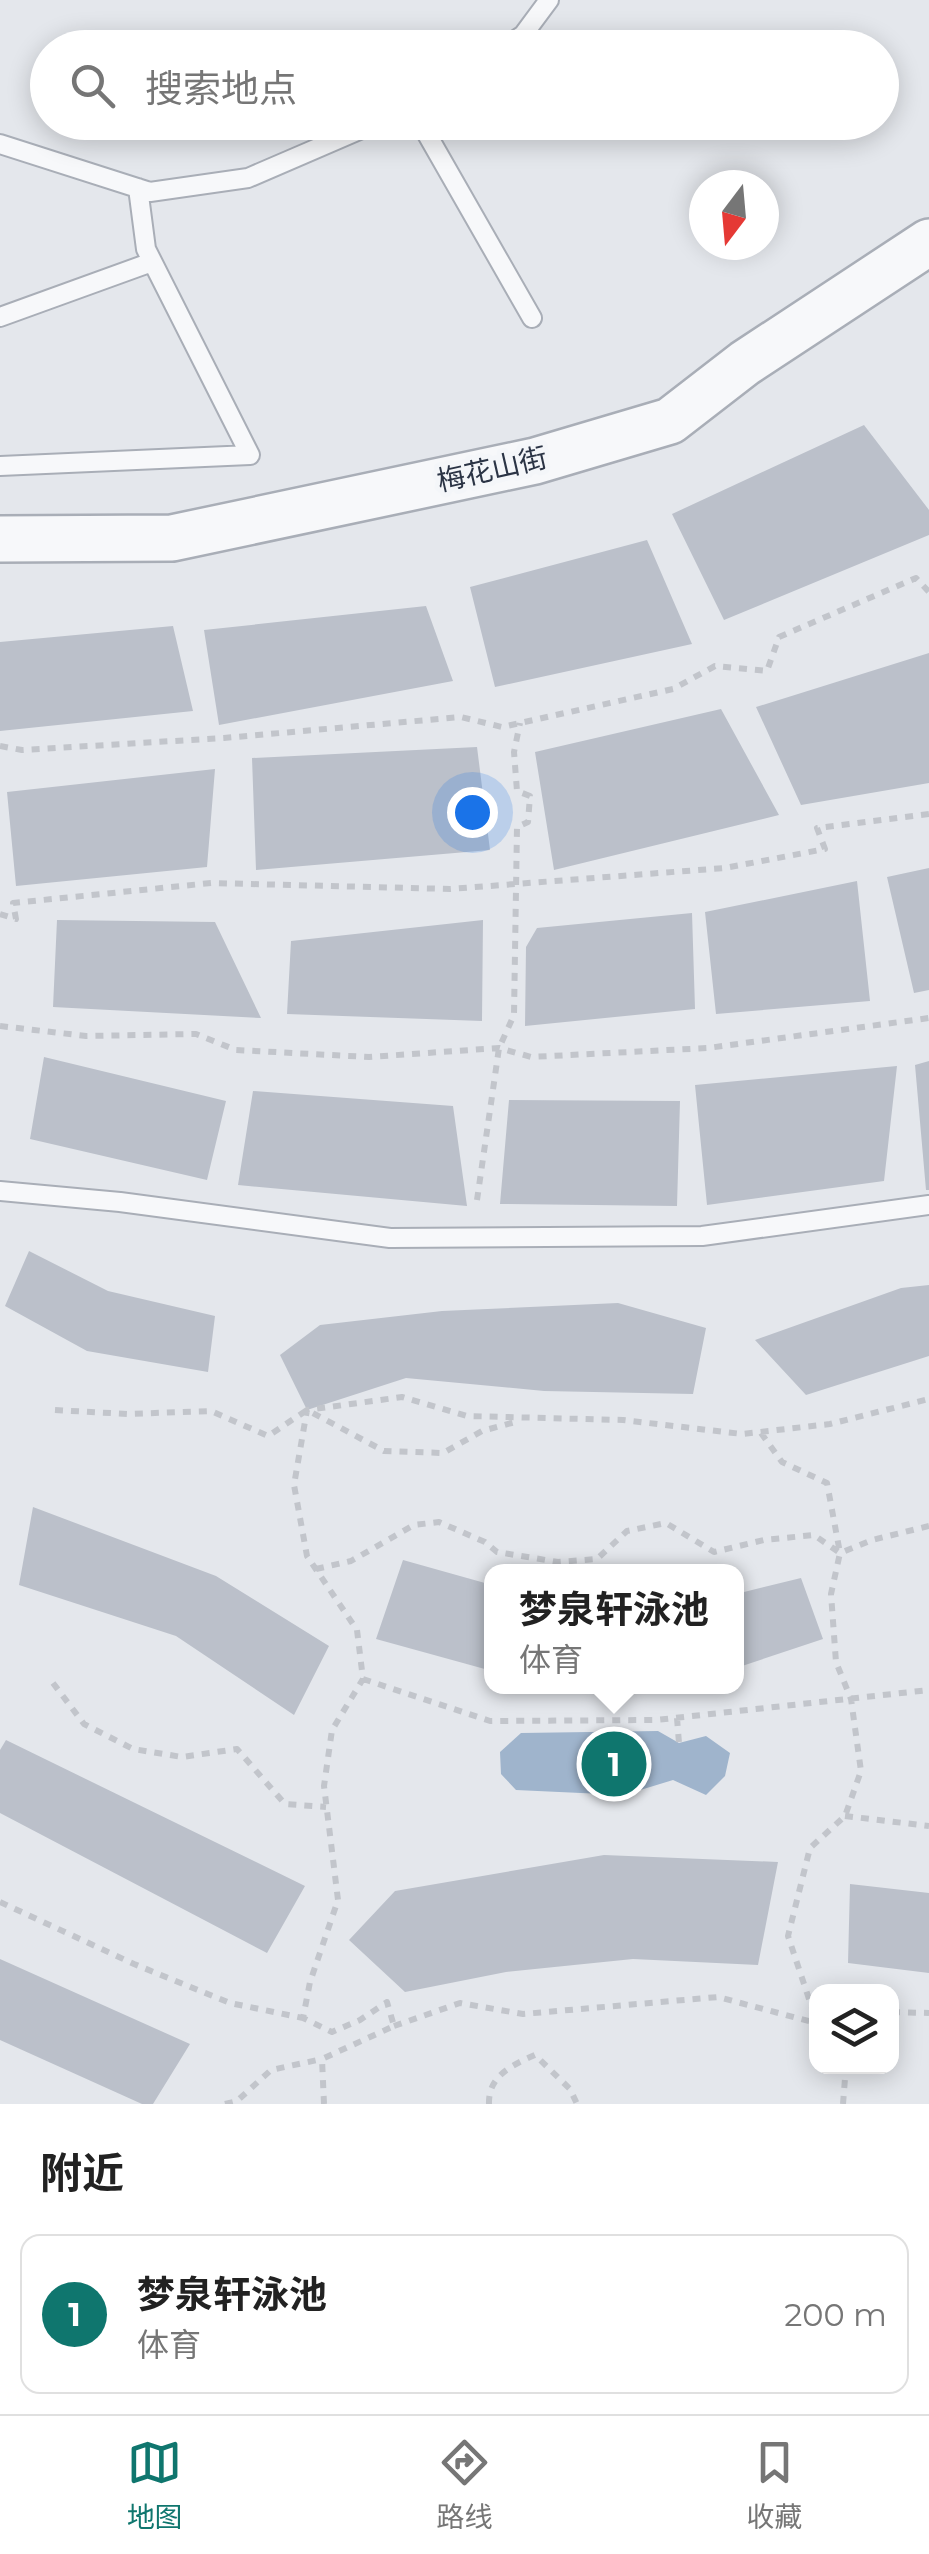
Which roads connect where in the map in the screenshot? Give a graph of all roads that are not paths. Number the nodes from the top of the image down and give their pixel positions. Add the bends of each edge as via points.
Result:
1 (550, 0) edge
2 (527, 30) edge
3 (336, 140) edge
4 (430, 140) edge
5 (0, 144) edge
6 (138, 188) junction
7 (929, 242) edge
8 (152, 262) junction
9 (0, 317) edge
10 (532, 318) dead end
11 (0, 466) edge
12 (0, 539) edge
13 (0, 1191) edge
14 (929, 1206) edge

1 - 2 lane
3 - 6 lane via 248,178 150,192
4 - 10 lane
5 - 6 lane
6 - 8 lane
7 - 12 street, 梅花山街 via 745,363 670,421 535,461 172,538
8 - 9 lane
8 - 11 lane via 250,456
13 - 14 lane via 390,1238 702,1236

